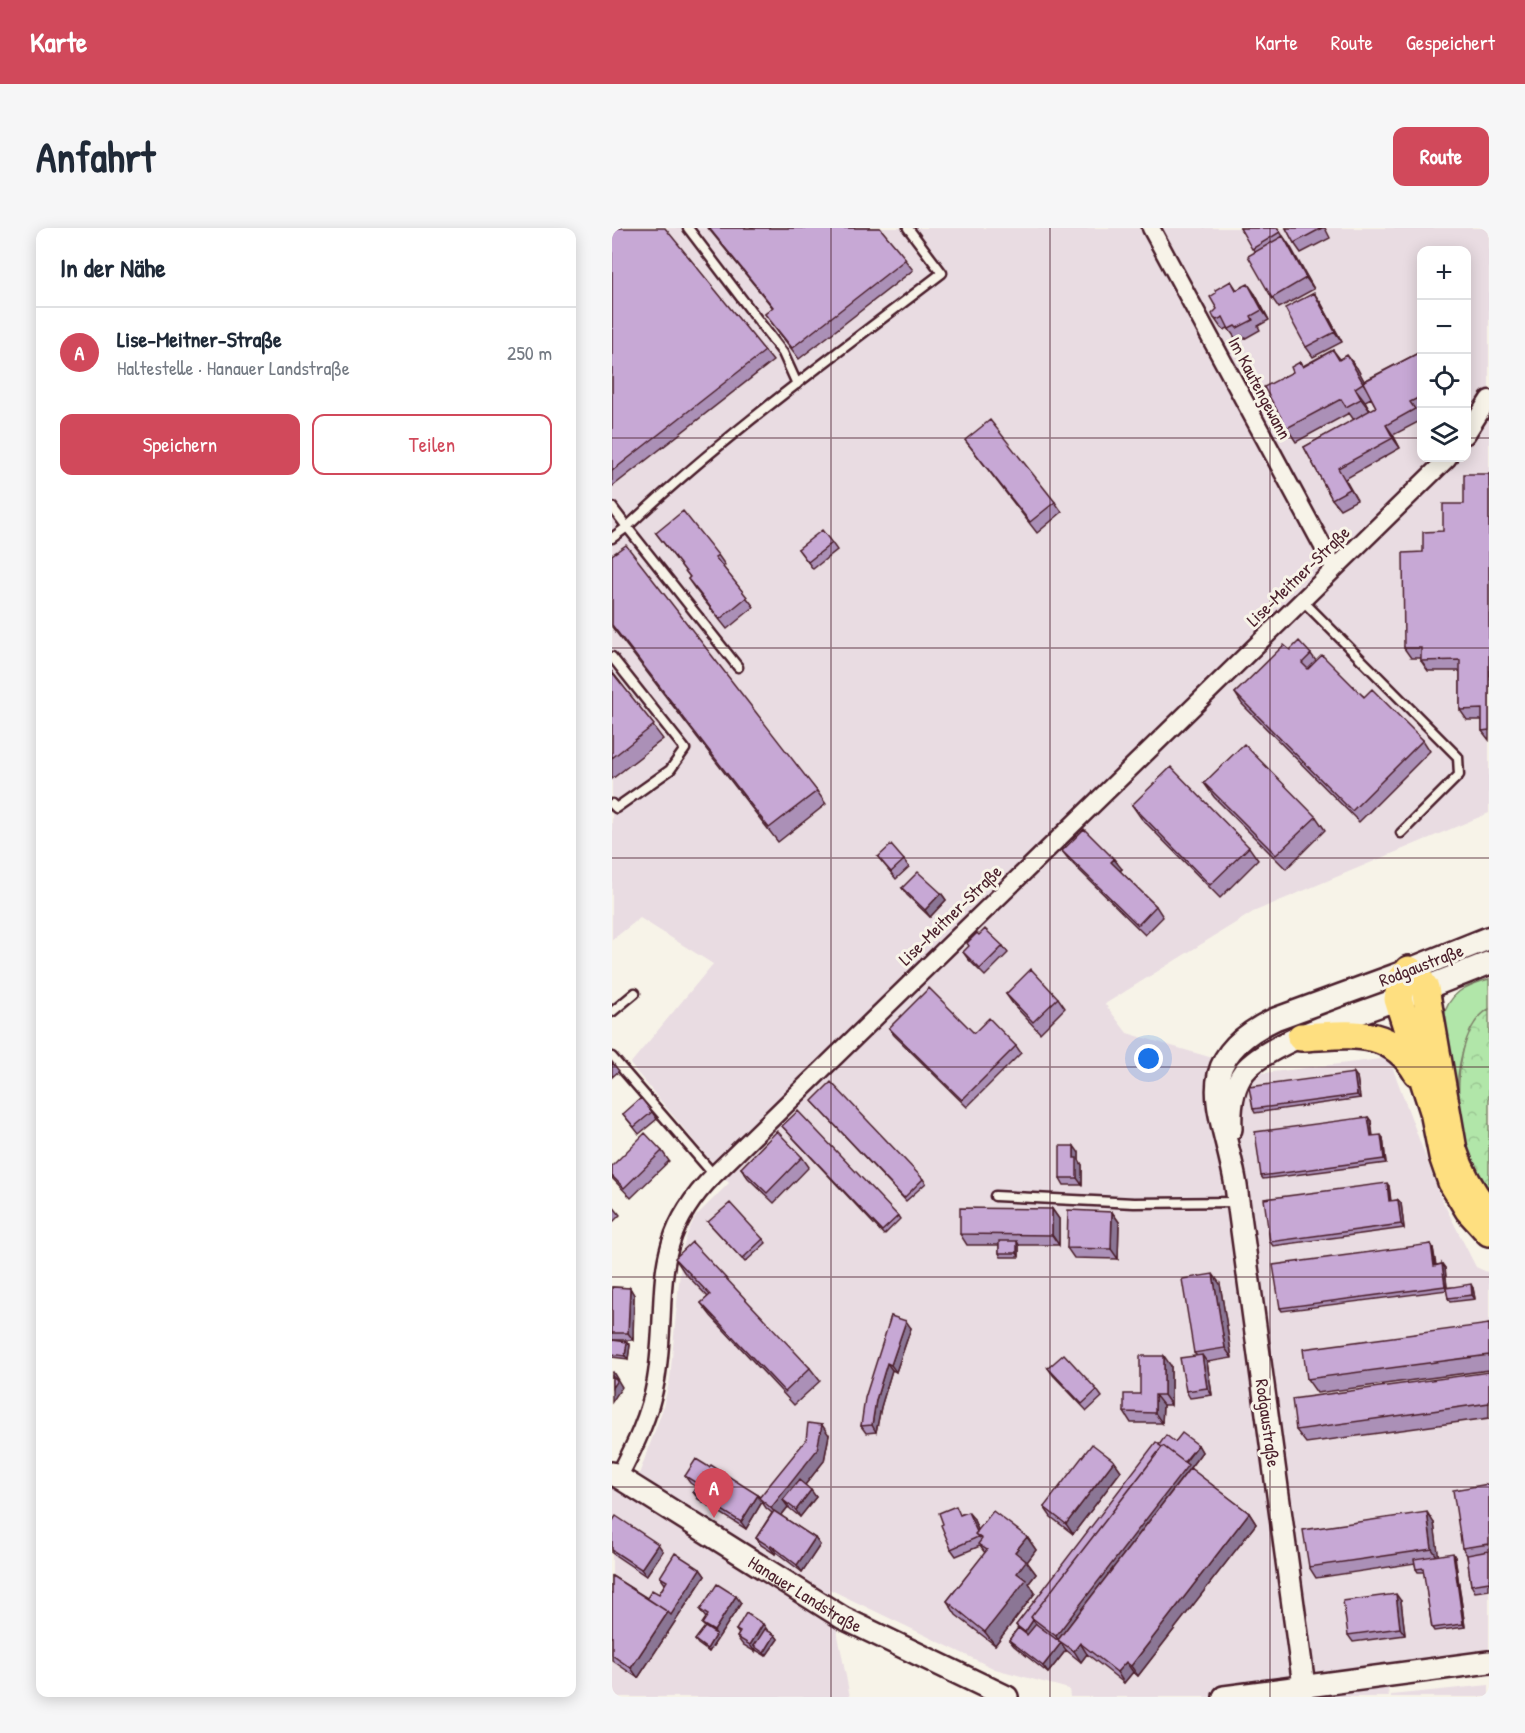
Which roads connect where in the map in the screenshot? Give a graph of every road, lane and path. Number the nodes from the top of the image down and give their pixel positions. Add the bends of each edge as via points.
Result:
1 (688, 228) edge
2 (908, 228) edge
3 (1151, 228) edge
4 (797, 384) junction
5 (1489, 399) edge
6 (1471, 428) edge
7 (1444, 462) edge
8 (612, 507) edge
9 (627, 526) junction
10 (612, 538) edge
11 (1334, 567) junction
12 (1301, 599) junction
13 (612, 657) edge
14 (738, 666) dead end
15 (612, 804) edge
16 (1401, 833) dead end
17 (1489, 938) edge
18 (1489, 963) edge
19 (1417, 979) junction
20 (635, 993) dead end
21 (1398, 999) junction
22 (612, 1012) edge
23 (1301, 1037) junction
24 (612, 1057) edge
25 (1426, 1088) junction
26 (1232, 1160) junction
27 (714, 1175) junction
28 (995, 1196) dead end
29 (1238, 1202) junction
30 (1489, 1214) edge
31 (1489, 1232) edge
32 (615, 1476) edge
33 (1489, 1662) edge
34 (1304, 1686) junction
35 (1008, 1697) edge
36 (1224, 1697) edge

1 - 4 lane via 783,353
2 - 4 lane via 942,273
3 - 11 street, Im Kautengewann
4 - 9 lane via 673,483
5 - 6 street
7 - 11 street, Lise-Meitner-Straße
8 - 9 lane
9 - 10 lane
9 - 14 lane
11 - 12 street, Lise-Meitner-Straße
12 - 16 lane via 1458,757 1459,775
12 - 27 street, Lise-Meitner-Straße
13 - 15 lane via 686,749 670,770 616,808
17 - 19 main road, Rodgaustraße
18 - 19 main road, Rodgaustraße
19 - 21 highway via 1401,980
19 - 26 street, Rodgaustraße via 1275,1020 1237,1042 1223,1059 1217,1078 1220,1116
19 - 30 highway via 1453,1150 1470,1191
20 - 22 lane
21 - 23 street, Rodgaustraße
21 - 25 highway
23 - 25 highway via 1352,1034 1381,1039 1402,1052
23 - 26 street, Rodgaustraße via 1257,1060 1243,1073 1233,1094 1230,1116
24 - 27 lane
25 - 31 highway via 1452,1182
26 - 29 street, Rodgaustraße
27 - 32 street, Lise-Meitner-Straße via 688,1204 670,1241 656,1379 649,1409 639,1438
28 - 29 lane via 1134,1203
29 - 34 street, Rodgaustraße
32 - 35 street, Hanauer Landstraße via 843,1618
33 - 34 street
34 - 36 street

